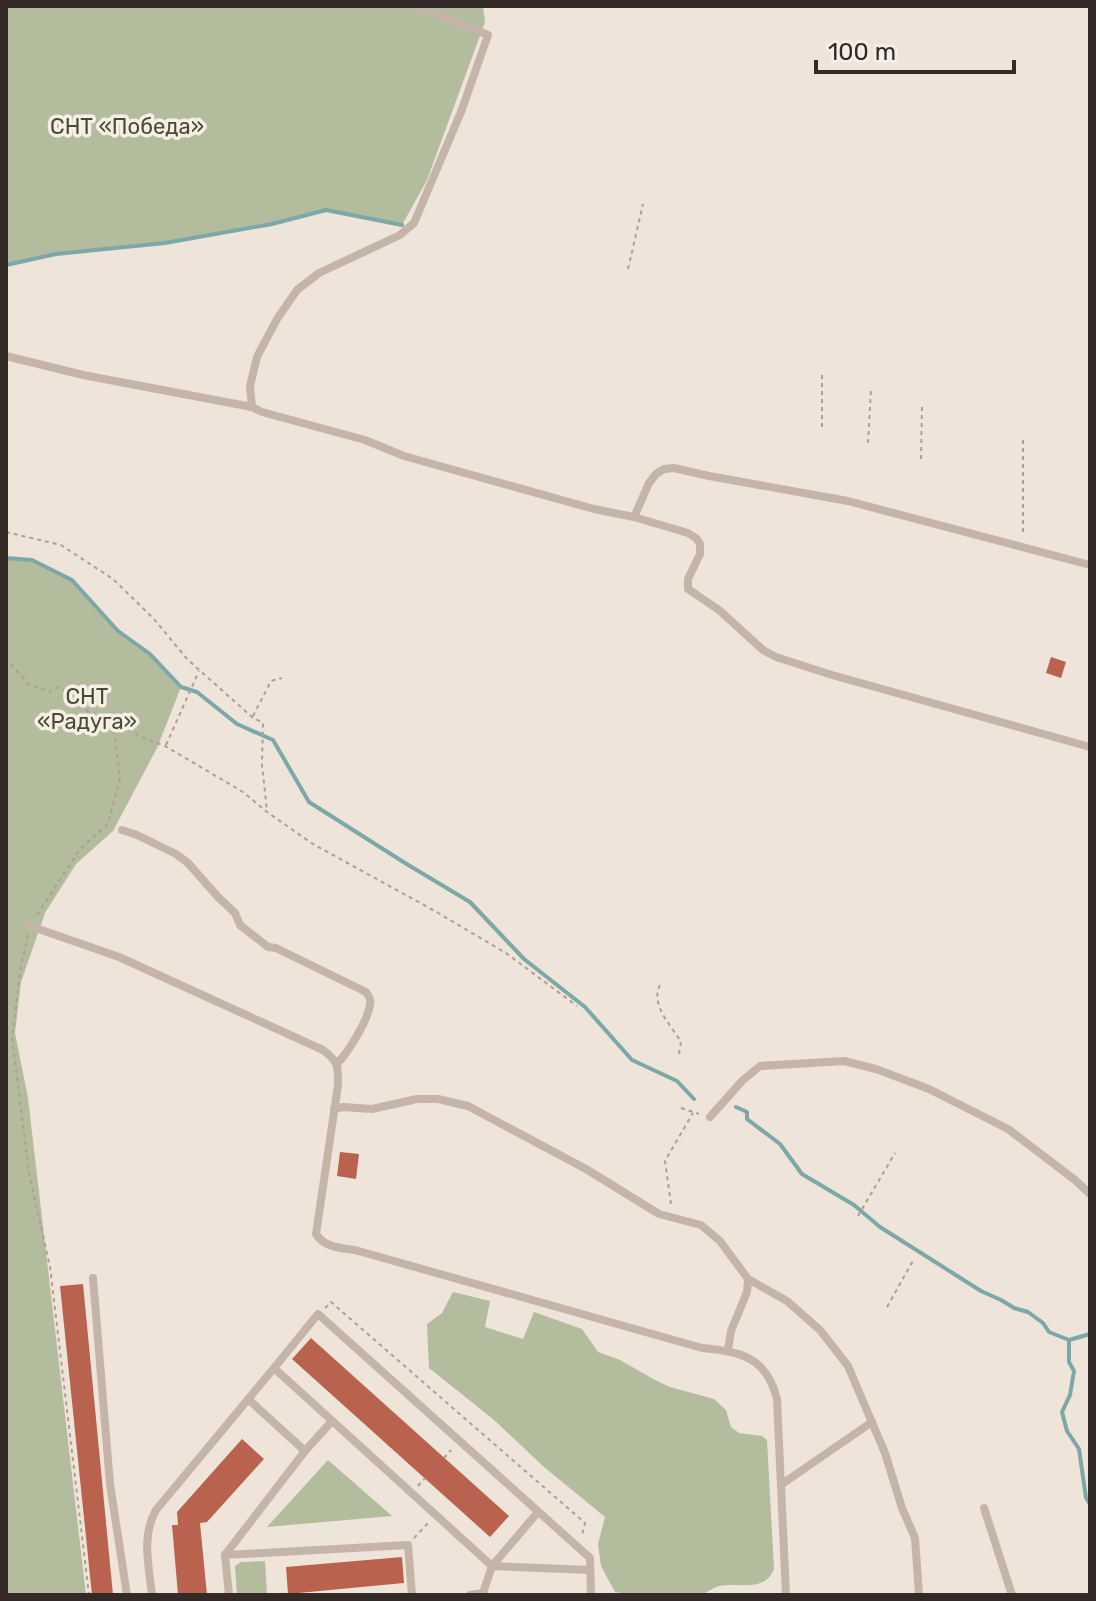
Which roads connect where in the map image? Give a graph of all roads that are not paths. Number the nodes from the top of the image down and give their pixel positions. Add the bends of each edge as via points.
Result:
1 (416, 6) edge
2 (6, 356) edge
3 (252, 407) junction
4 (634, 517) junction
5 (1090, 565) edge
6 (1090, 747) edge
7 (122, 830) dead end
8 (30, 926) road end
9 (337, 1064) junction
10 (334, 1109) junction
11 (710, 1117) dead end
12 (1090, 1194) edge
13 (93, 1278) dead end
14 (748, 1279) junction
15 (728, 1350) junction
16 (274, 1368) junction
17 (248, 1399) junction
18 (332, 1421) junction
19 (872, 1422) junction
20 (305, 1451) junction
21 (782, 1484) junction
22 (984, 1508) dead end
23 (538, 1512) junction
24 (225, 1555) junction
25 (492, 1566) junction
26 (590, 1570) junction
27 (127, 1595) edge
28 (152, 1595) edge
29 (229, 1595) edge
30 (412, 1595) edge
31 (470, 1595) edge
32 (591, 1595) edge
33 (786, 1595) edge
34 (919, 1595) edge
35 (1012, 1595) edge

1 - 3 lane via 488,35 461,112 414,223 297,290 257,357 250,386
2 - 3 lane
3 - 4 lane via 395,454
4 - 5 lane via 656,474 674,468 848,501
4 - 6 lane via 697,539 700,554 688,589 776,657
7 - 9 lane via 188,863 240,925 268,947 366,992 370,1005
8 - 9 lane via 119,957 323,1050
9 - 10 lane
10 - 14 lane via 372,1109 417,1099 468,1106 659,1214 701,1225
10 - 15 lane via 316,1234 328,1245 702,1348
11 - 12 lane via 760,1066 844,1061 929,1089 1008,1129
13 - 27 lane via 110,1484
14 - 15 lane
14 - 19 lane via 787,1301 820,1330 848,1366
15 - 21 lane via 755,1362 773,1382
16 - 17 lane
16 - 18 lane
16 - 23 lane via 318,1314
17 - 20 lane
17 - 28 lane via 149,1521 146,1546
18 - 20 lane
18 - 25 lane
19 - 21 lane
19 - 34 lane via 915,1538
20 - 24 lane
21 - 33 lane
22 - 35 lane
23 - 25 lane
23 - 26 lane via 590,1558
24 - 29 lane
24 - 30 lane via 408,1545
25 - 26 lane
25 - 31 lane via 483,1593
26 - 32 lane

